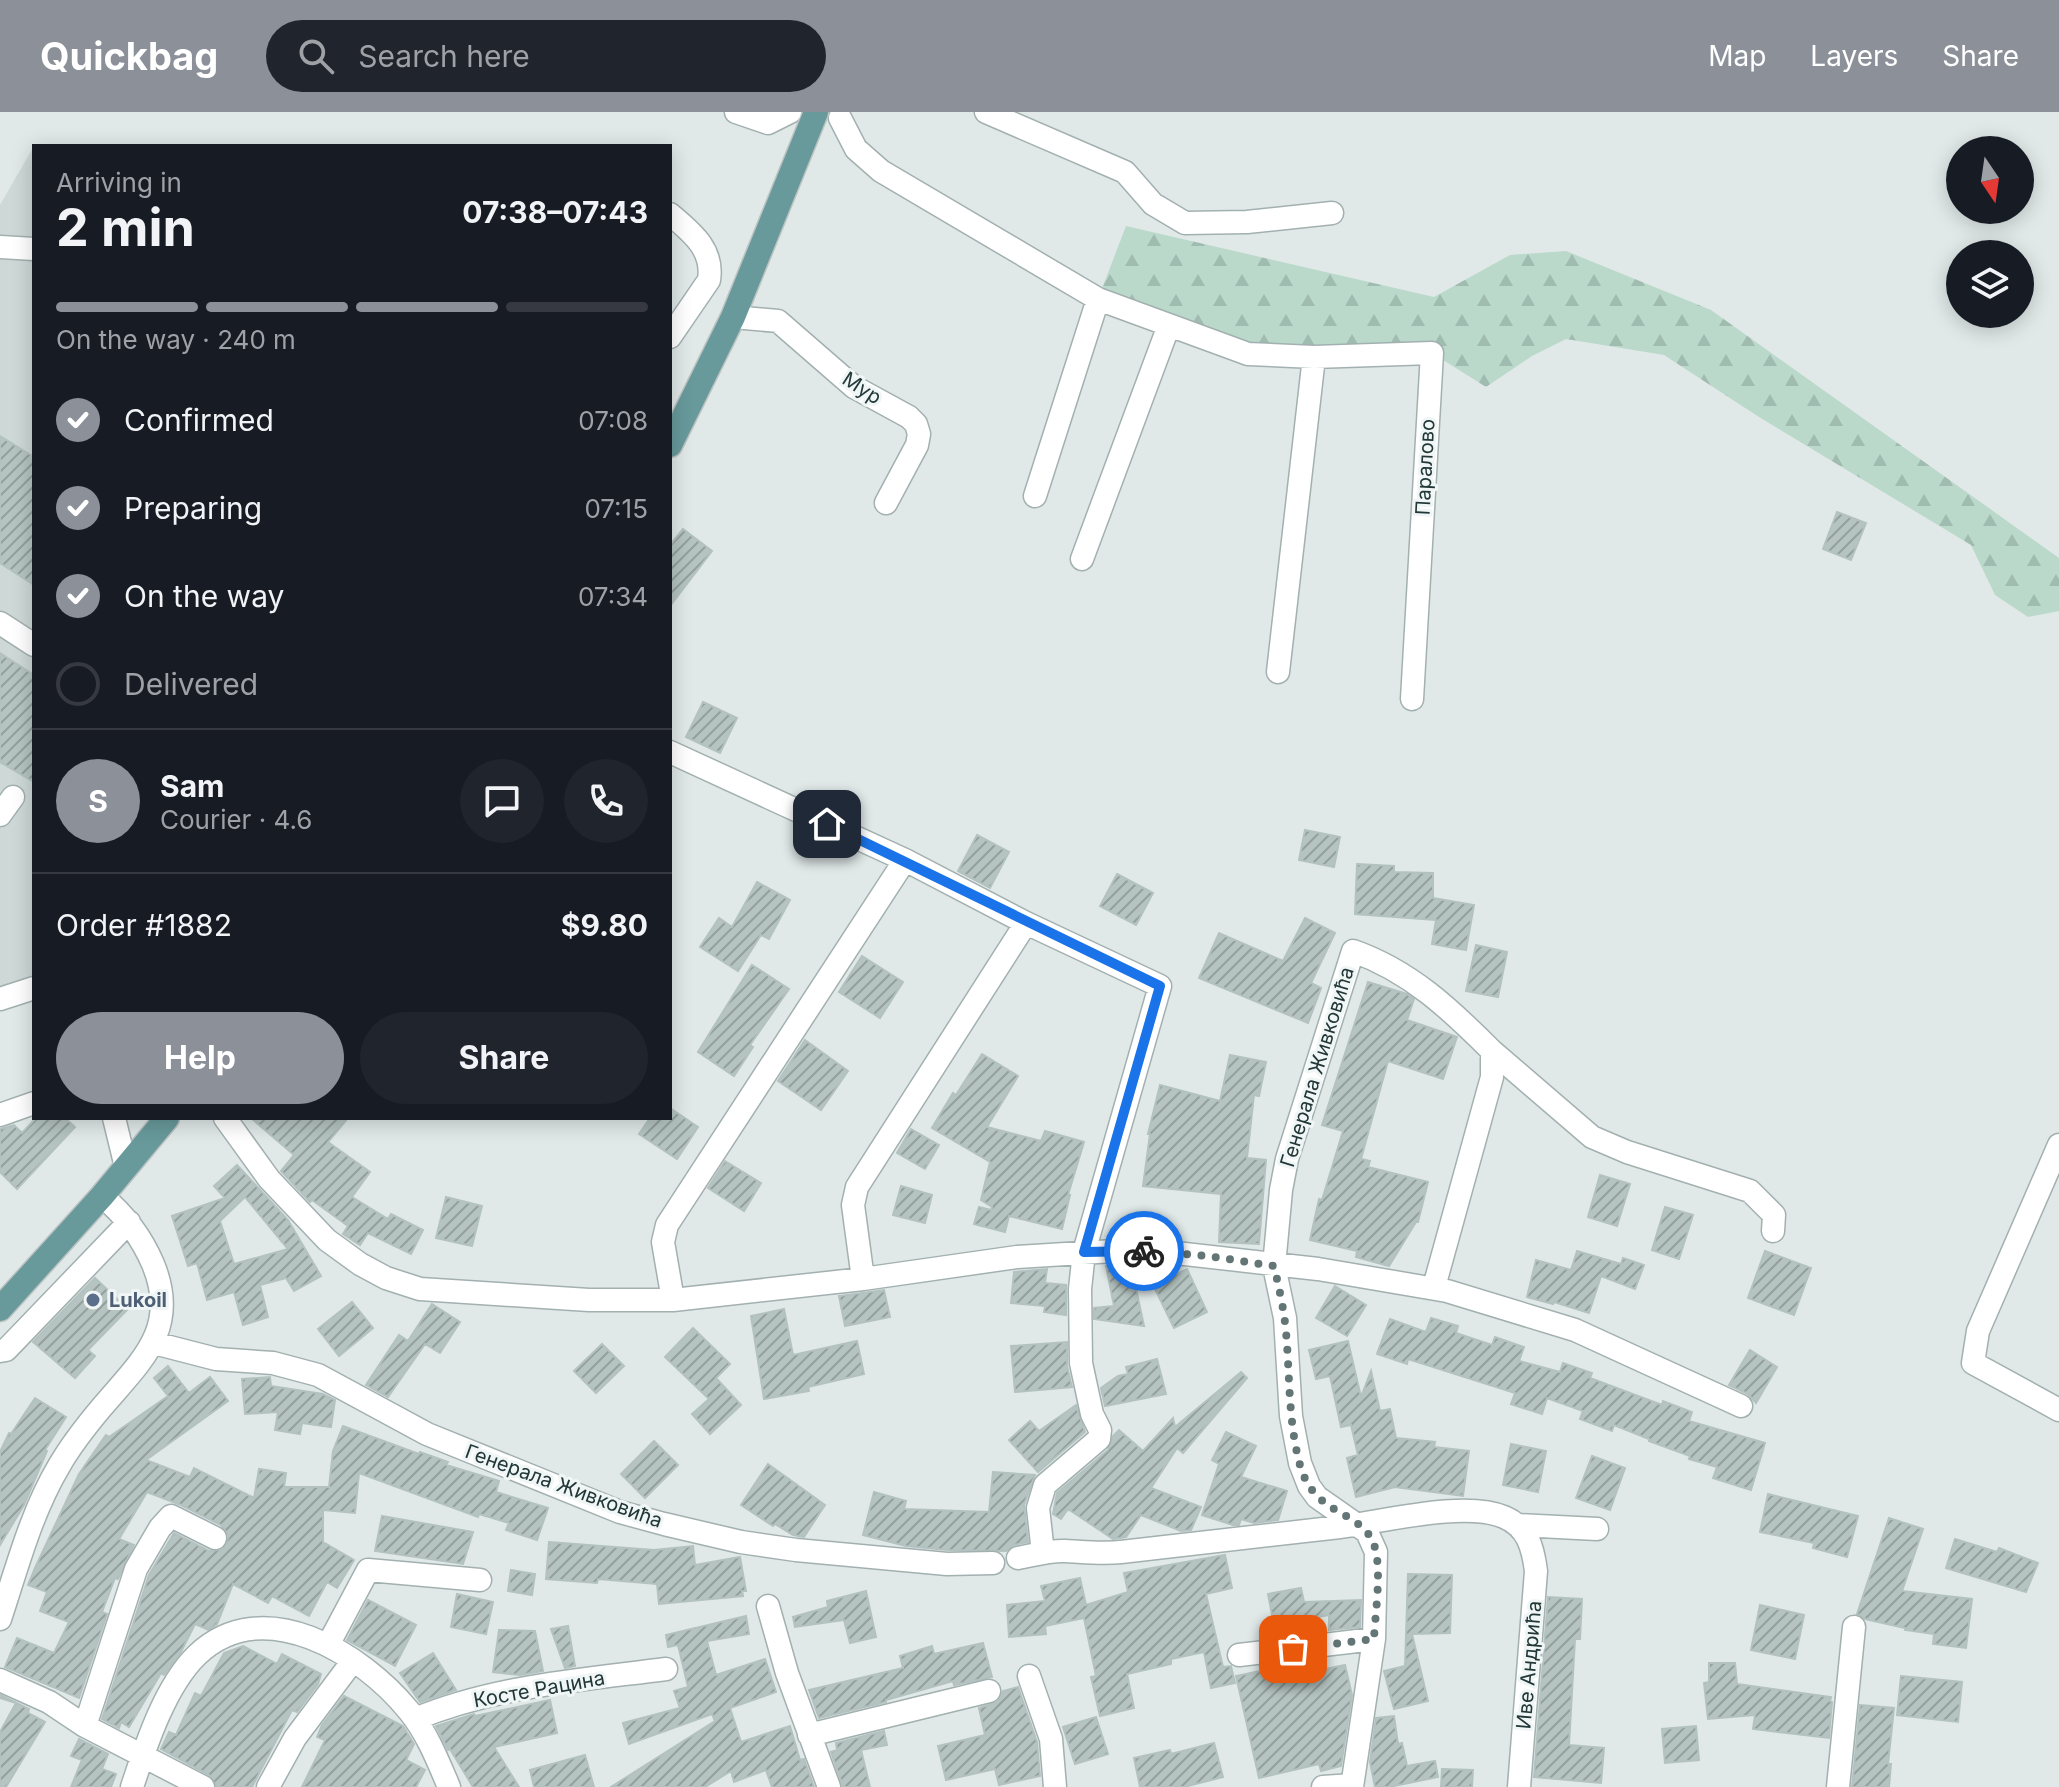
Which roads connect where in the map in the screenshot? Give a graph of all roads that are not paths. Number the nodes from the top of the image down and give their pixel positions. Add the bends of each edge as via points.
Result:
1 (736, 112) edge
2 (986, 112) edge
3 (842, 115) edge
4 (806, 116) edge
5 (1332, 213) dead end
6 (672, 216) edge
7 (0, 247) edge
8 (32, 249) edge
9 (1098, 299) junction
10 (733, 317) junction
11 (1169, 325) junction
12 (672, 334) edge
13 (1314, 357) junction
14 (672, 439) edge
15 (1035, 496) dead end
16 (886, 503) dead end
17 (1082, 559) dead end
18 (0, 623) edge
19 (32, 644) edge
20 (1278, 672) dead end
21 (1412, 699) dead end
22 (672, 753) edge
23 (905, 860) junction
24 (1026, 923) junction
25 (32, 989) edge
26 (0, 999) edge
27 (1492, 1051) junction
28 (32, 1104) edge
29 (0, 1115) edge
30 (114, 1120) edge
31 (165, 1120) edge
32 (226, 1120) edge
33 (2059, 1145) edge
34 (126, 1167) junction
35 (102, 1196) junction
36 (129, 1222) junction
37 (1773, 1231) dead end
38 (1084, 1252) junction
39 (1274, 1266) junction
40 (39, 1267) junction
41 (863, 1279) junction
42 (1434, 1287) junction
43 (66, 1289) junction
44 (673, 1300) junction
45 (0, 1309) edge
46 (154, 1343) junction
47 (0, 1351) edge
48 (1741, 1406) dead end
49 (2059, 1410) edge
50 (1358, 1524) junction
51 (1517, 1525) junction
52 (1597, 1529) dead end
53 (215, 1538) dead end
54 (1043, 1553) junction
55 (1018, 1558) dead end
56 (993, 1563) dead end
57 (480, 1580) dead end
58 (4, 1592) edge
59 (768, 1606) dead end
60 (0, 1619) edge
61 (1854, 1627) dead end
62 (1374, 1639) junction
63 (328, 1645) junction
64 (1239, 1655) dead end
65 (352, 1662) junction
66 (666, 1669) dead end
67 (1029, 1676) dead end
68 (0, 1680) edge
69 (989, 1691) dead end
70 (415, 1719) junction
71 (85, 1726) junction
72 (809, 1735) junction
73 (143, 1755) junction
74 (201, 1786) edge
75 (1352, 1786) edge
76 (132, 1787) edge
77 (268, 1787) edge
78 (449, 1787) edge
79 (829, 1787) edge
80 (1055, 1787) edge
81 (1323, 1787) edge
82 (1519, 1787) edge
83 (1838, 1787) edge

1 - 4 street, Паралово via 768,123
2 - 5 street via 1125,172 1153,204 1185,223
3 - 4 street, Паралово via 827,124
3 - 9 street, Паралово via 856,149 881,171
4 - 10 main road via 791,174
6 - 12 street via 704,246 710,273
7 - 8 street
9 - 11 street, Паралово
9 - 15 street
10 - 14 main road
10 - 16 street, Мур via 778,321 854,387 916,424 917,445
11 - 13 street, Паралово via 1248,354
11 - 17 street
13 - 20 street
13 - 21 street, Паралово via 1432,353
18 - 19 street
22 - 23 street
23 - 24 street
23 - 44 street via 667,1225 663,1242
24 - 38 street via 1160,986
24 - 41 street via 857,1187 853,1205
25 - 26 street
27 - 37 street via 1592,1137 1750,1191 1774,1215
27 - 39 street, Генерала Живковића via 1443,1002 1381,961 1353,951 1287,1159
27 - 42 street via 1492,1077
28 - 29 street
30 - 34 street
31 - 34 main road
32 - 44 street via 269,1179 327,1240 394,1282 440,1292
33 - 49 street via 1978,1331 1973,1363
34 - 35 main road
35 - 36 street
35 - 40 main road
36 - 43 street
36 - 46 street via 162,1288
38 - 39 street via 1167,1252
38 - 41 street via 960,1263
38 - 54 street via 1081,1363 1099,1439 1045,1485 1038,1508
39 - 42 street
39 - 50 street, Генерала Живковића via 1286,1326 1294,1435 1304,1475 1326,1505
40 - 43 street
40 - 45 main road
41 - 44 street
42 - 48 street via 1575,1330
43 - 47 street
46 - 56 street, Генерала Живковића via 318,1375 427,1434 620,1512 744,1548
46 - 58 street via 60,1463
50 - 51 street via 1473,1512 1502,1515
50 - 54 street via 1103,1554
50 - 62 street via 1376,1552
51 - 52 street
51 - 82 street, Иве Андрића via 1532,1544 1536,1571
53 - 71 street via 171,1516 160,1528 136,1569
54 - 55 street
57 - 63 street via 368,1570
58 - 60 street
59 - 72 street
61 - 83 street
62 - 64 street
62 - 75 street
63 - 65 street
63 - 73 street via 262,1627 220,1639 198,1654 169,1698
65 - 70 street via 392,1692
65 - 77 street via 295,1738
66 - 70 street, Косте Рацина via 507,1690
67 - 80 street via 1051,1739
68 - 71 street
69 - 72 street
70 - 78 street
71 - 73 street
72 - 79 street
73 - 74 street
73 - 76 street
75 - 81 street

